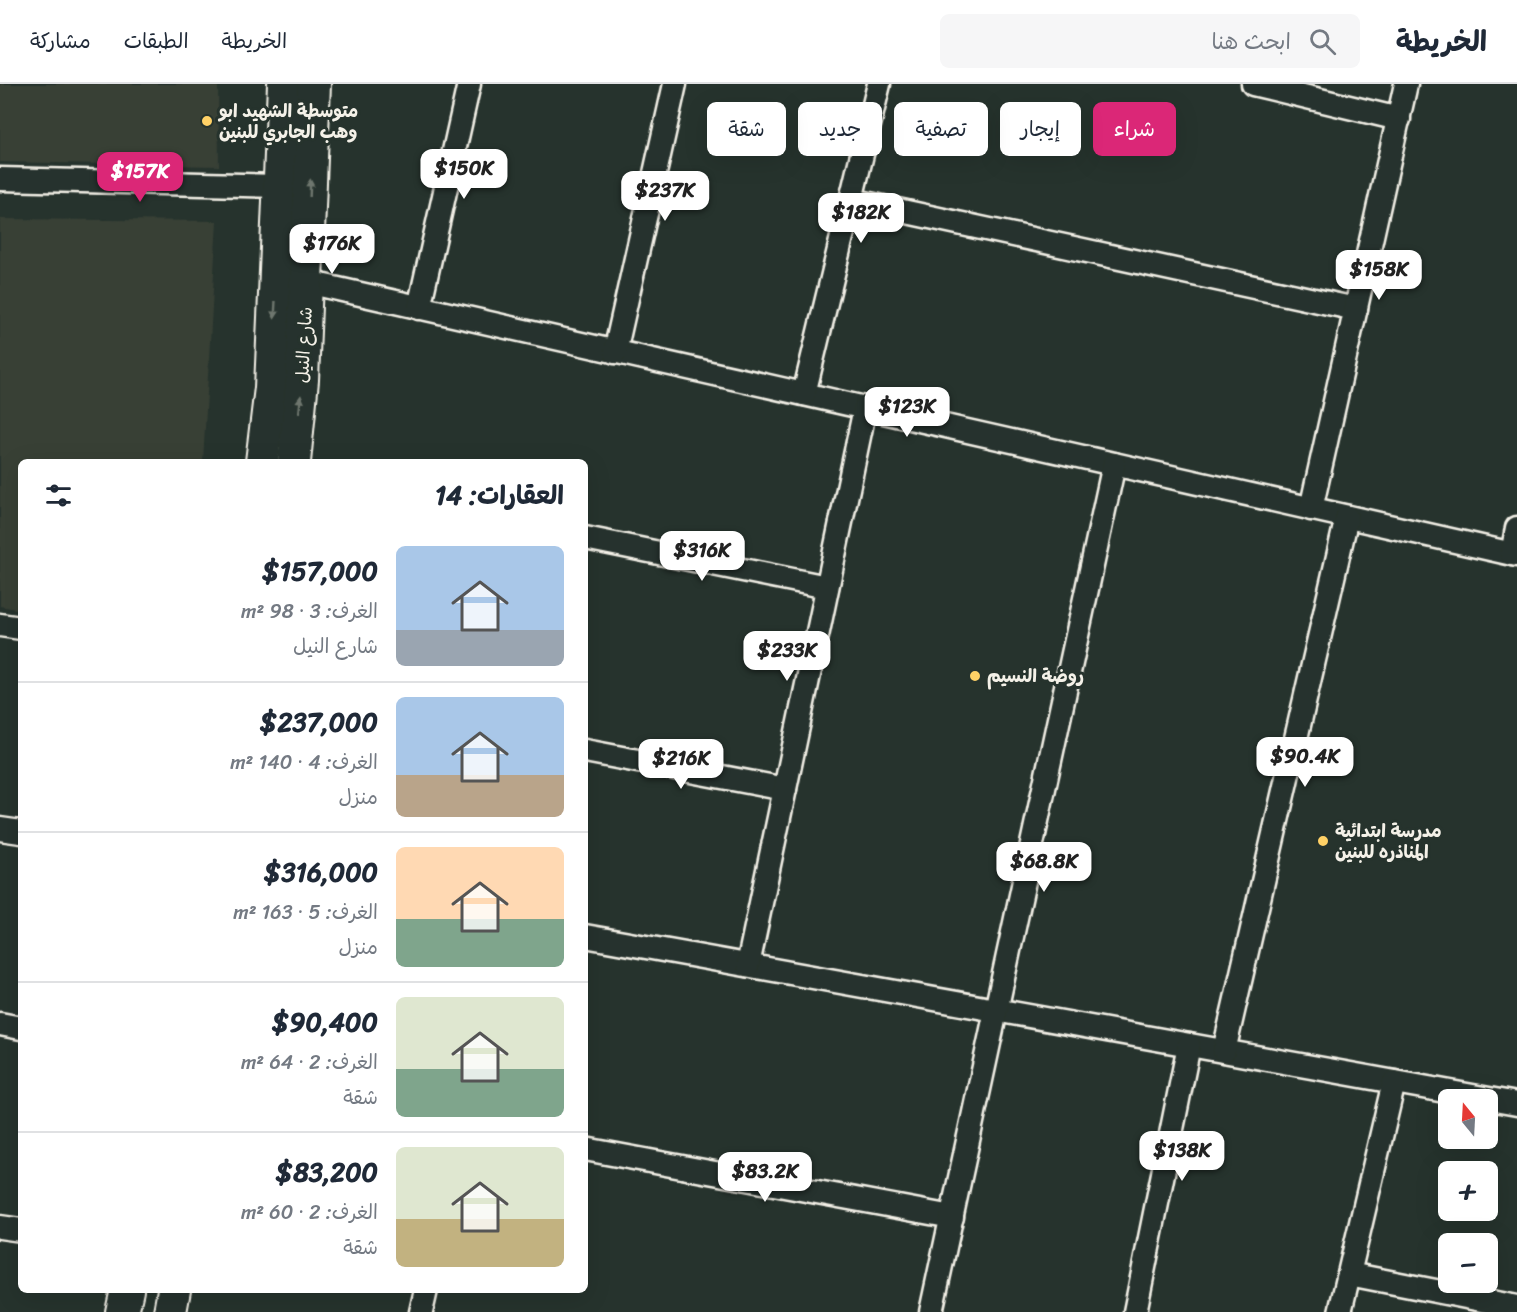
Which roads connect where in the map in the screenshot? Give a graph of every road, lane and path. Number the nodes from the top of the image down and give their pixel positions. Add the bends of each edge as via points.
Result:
1 (284, 84) edge
2 (315, 84) edge
3 (469, 84) edge
4 (675, 84) edge
5 (879, 84) edge
6 (1253, 84) edge
7 (1406, 84) edge
8 (1399, 119) junction
9 (0, 179) edge
10 (280, 186) junction
11 (851, 200) junction
12 (307, 282) junction
13 (419, 308) junction
14 (1356, 309) junction
15 (615, 352) junction
16 (804, 394) junction
17 (865, 408) junction
18 (262, 459) edge
19 (294, 459) edge
20 (1114, 464) junction
21 (1311, 509) junction
22 (1347, 517) junction
23 (1517, 528) edge
24 (588, 538) edge
25 (1514, 554) edge
26 (827, 587) junction
27 (0, 625) edge
28 (18, 628) edge
29 (588, 752) edge
30 (785, 789) junction
31 (0, 829) edge
32 (18, 832) edge
33 (588, 937) edge
34 (748, 965) junction
35 (998, 1010) junction
36 (0, 1024) edge
37 (18, 1027) edge
38 (1189, 1045) junction
39 (1224, 1051) junction
40 (1394, 1082) junction
41 (1517, 1104) edge
42 (588, 1150) edge
43 (952, 1217) junction
44 (0, 1227) edge
45 (18, 1230) edge
46 (1349, 1274) junction
47 (126, 1293) edge
48 (173, 1293) edge
49 (425, 1293) edge
50 (1517, 1307) edge
51 (122, 1312) edge
52 (170, 1312) edge
53 (421, 1312) edge
54 (931, 1312) edge
55 (1135, 1312) edge
56 (1340, 1312) edge

1 - 10 main road
12 -> 2 main road, شارع النيل
3 - 13 street
4 - 15 street
5 - 11 street
6 - 8 street
7 - 8 street
8 - 14 street
9 - 10 street
10 -> 18 main road via 271,388
11 - 14 street
11 - 16 street
12 - 13 street
19 -> 12 main road, شارع النيل
13 - 15 street
14 - 21 street
15 - 16 street
16 - 17 street
17 - 20 street
17 - 26 street
20 - 21 street
20 - 35 street
21 - 22 street
22 - 25 street
22 - 39 street
23 - 25 street
24 - 26 street
26 - 30 street
27 - 28 street
29 - 30 street
30 - 34 street
31 - 32 street
33 - 34 street
34 - 35 street
35 - 38 street
35 - 43 street
36 - 37 street
38 - 39 street
38 - 55 street
39 - 40 street
40 - 41 street
40 - 46 street
42 - 43 street
43 - 54 street
44 - 45 street
46 - 50 street
46 - 56 street
47 - 51 main road
48 - 52 main road
49 - 53 street

